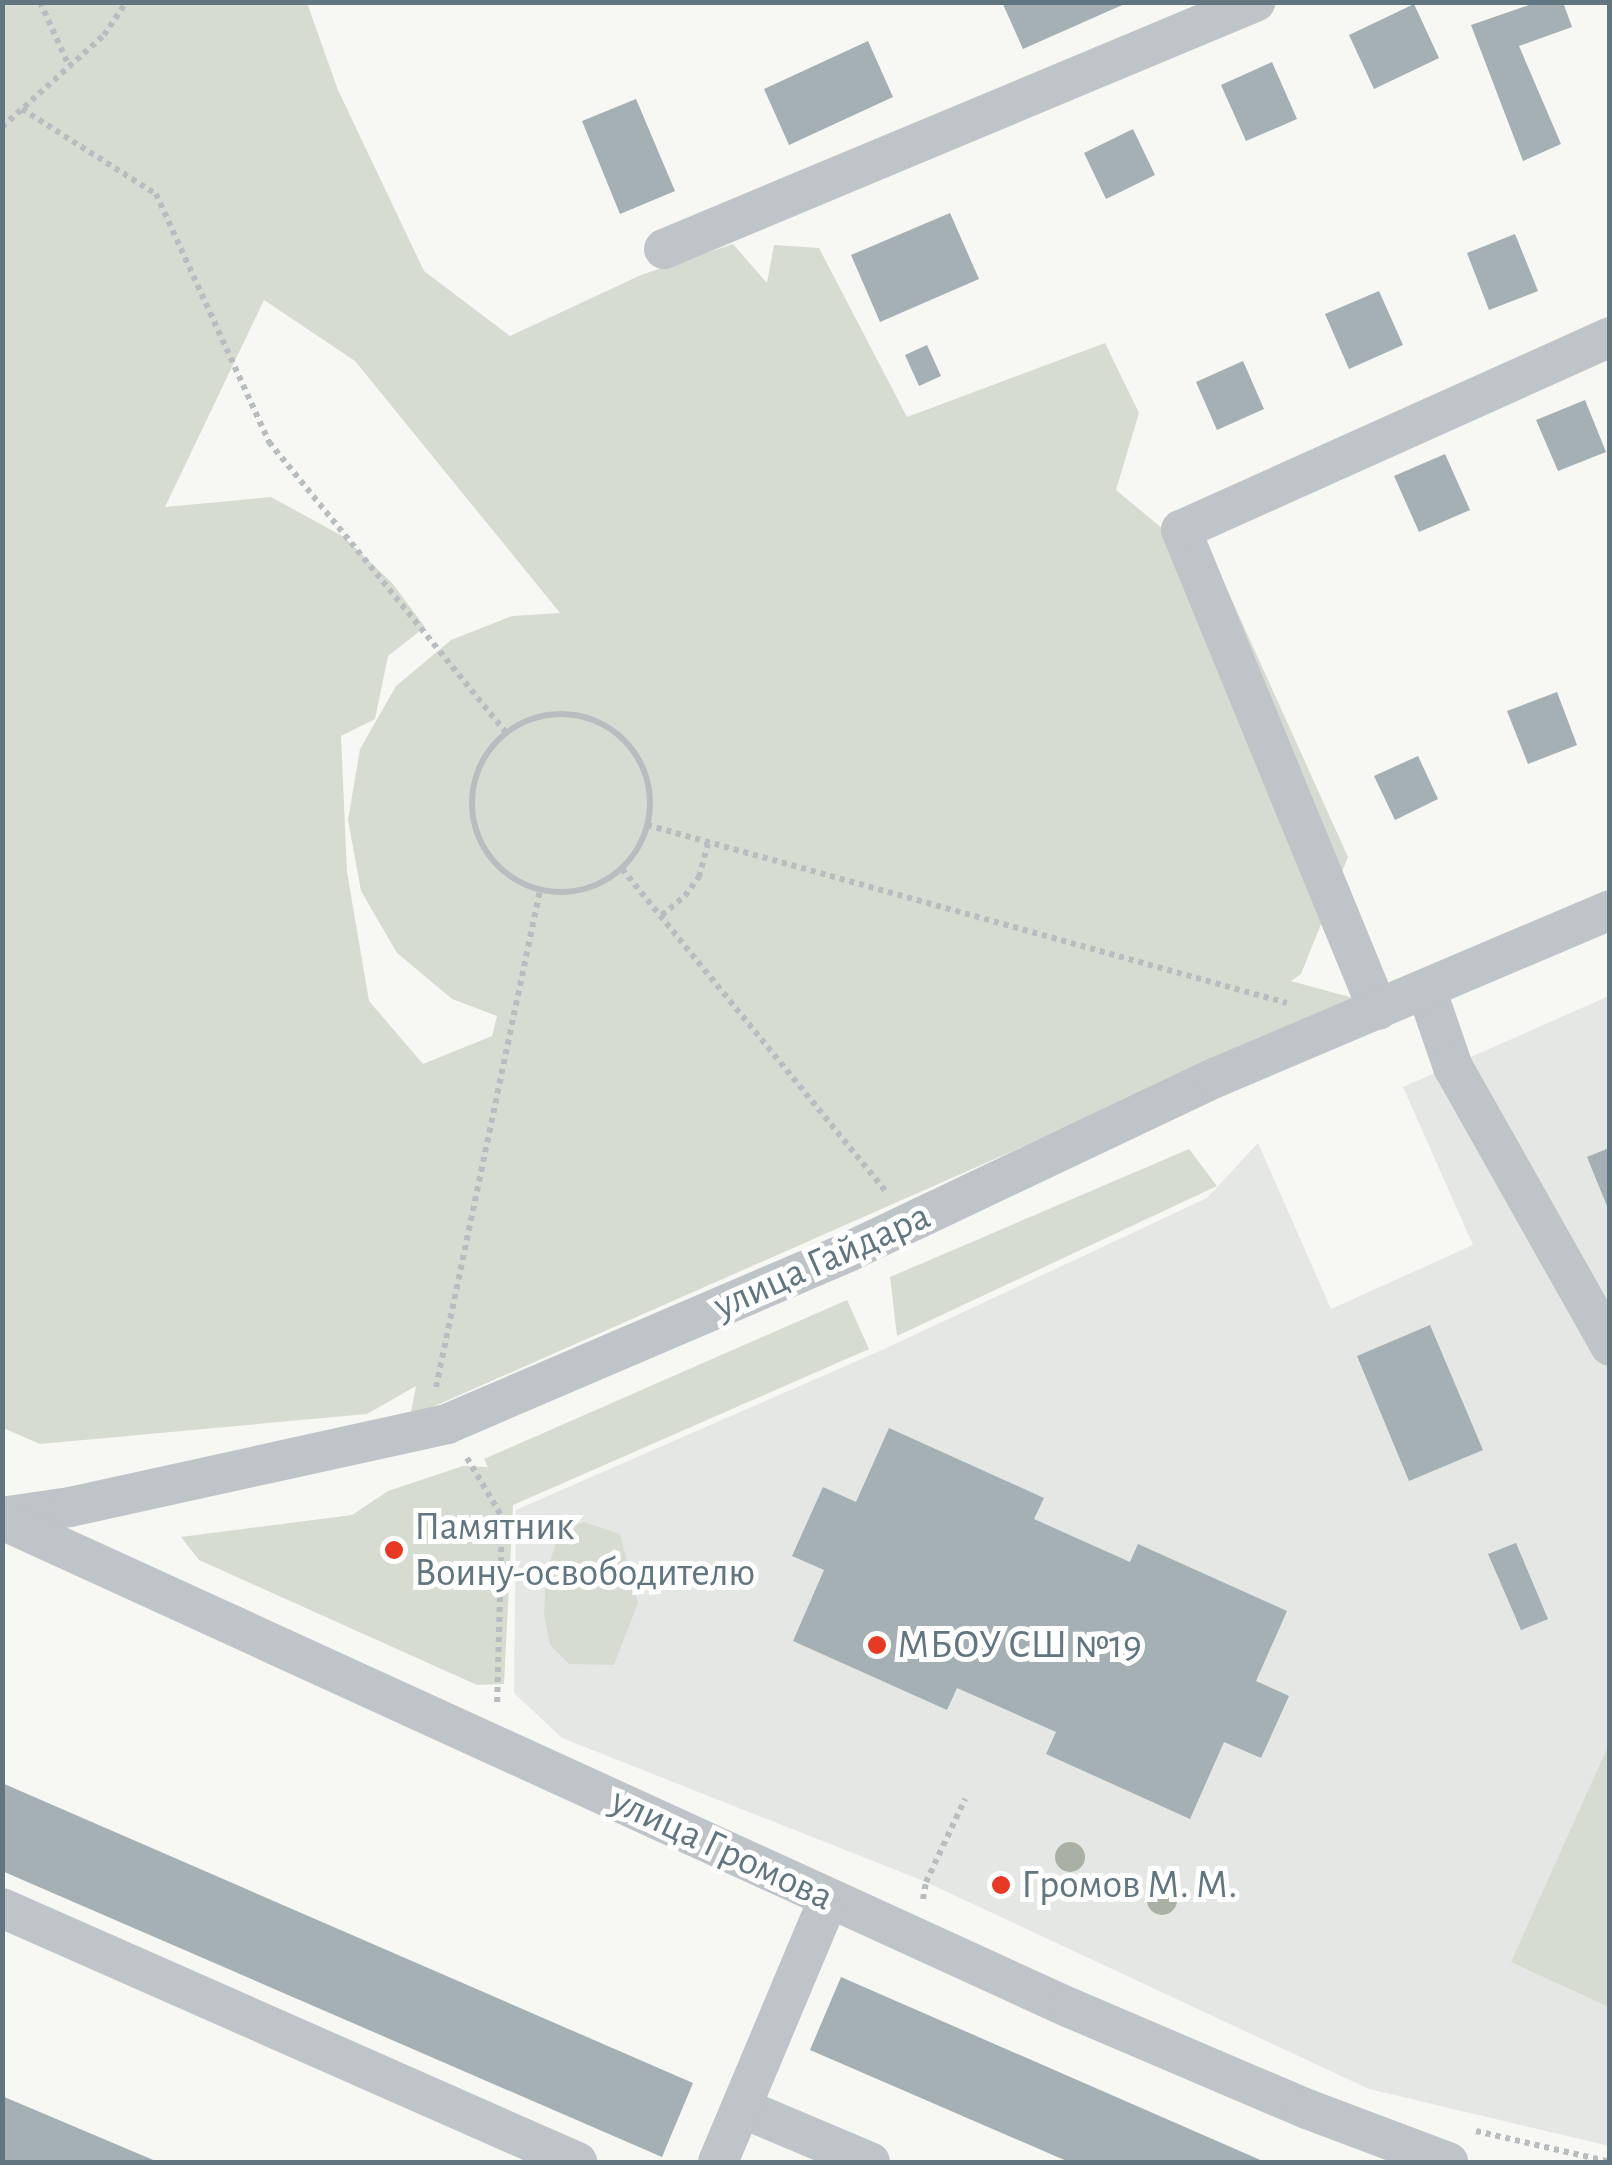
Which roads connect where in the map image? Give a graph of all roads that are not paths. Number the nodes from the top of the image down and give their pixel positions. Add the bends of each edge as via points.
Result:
1 (1255, 2) edge
2 (664, 249) dead end
3 (1610, 337) edge
4 (1610, 910) edge
5 (1426, 989) junction
6 (1364, 1015) junction
7 (1610, 1346) edge
8 (2, 1518) edge
9 (829, 1898) junction
10 (2, 1908) edge
11 (742, 2108) junction
12 (1448, 2154) edge
13 (578, 2162) edge
14 (718, 2162) edge
15 (870, 2162) edge

1 - 2 street
3 - 6 street via 1181,530
4 - 5 street, улица Гайдара
5 - 6 street, улица Гайдара
5 - 7 street via 1453,1067
6 - 8 street, улица Гайдара via 447,1424
8 - 9 street, улица Громова
9 - 11 street
9 - 12 street, улица Громова via 1107,2024
10 - 13 street
11 - 14 street
11 - 15 street

